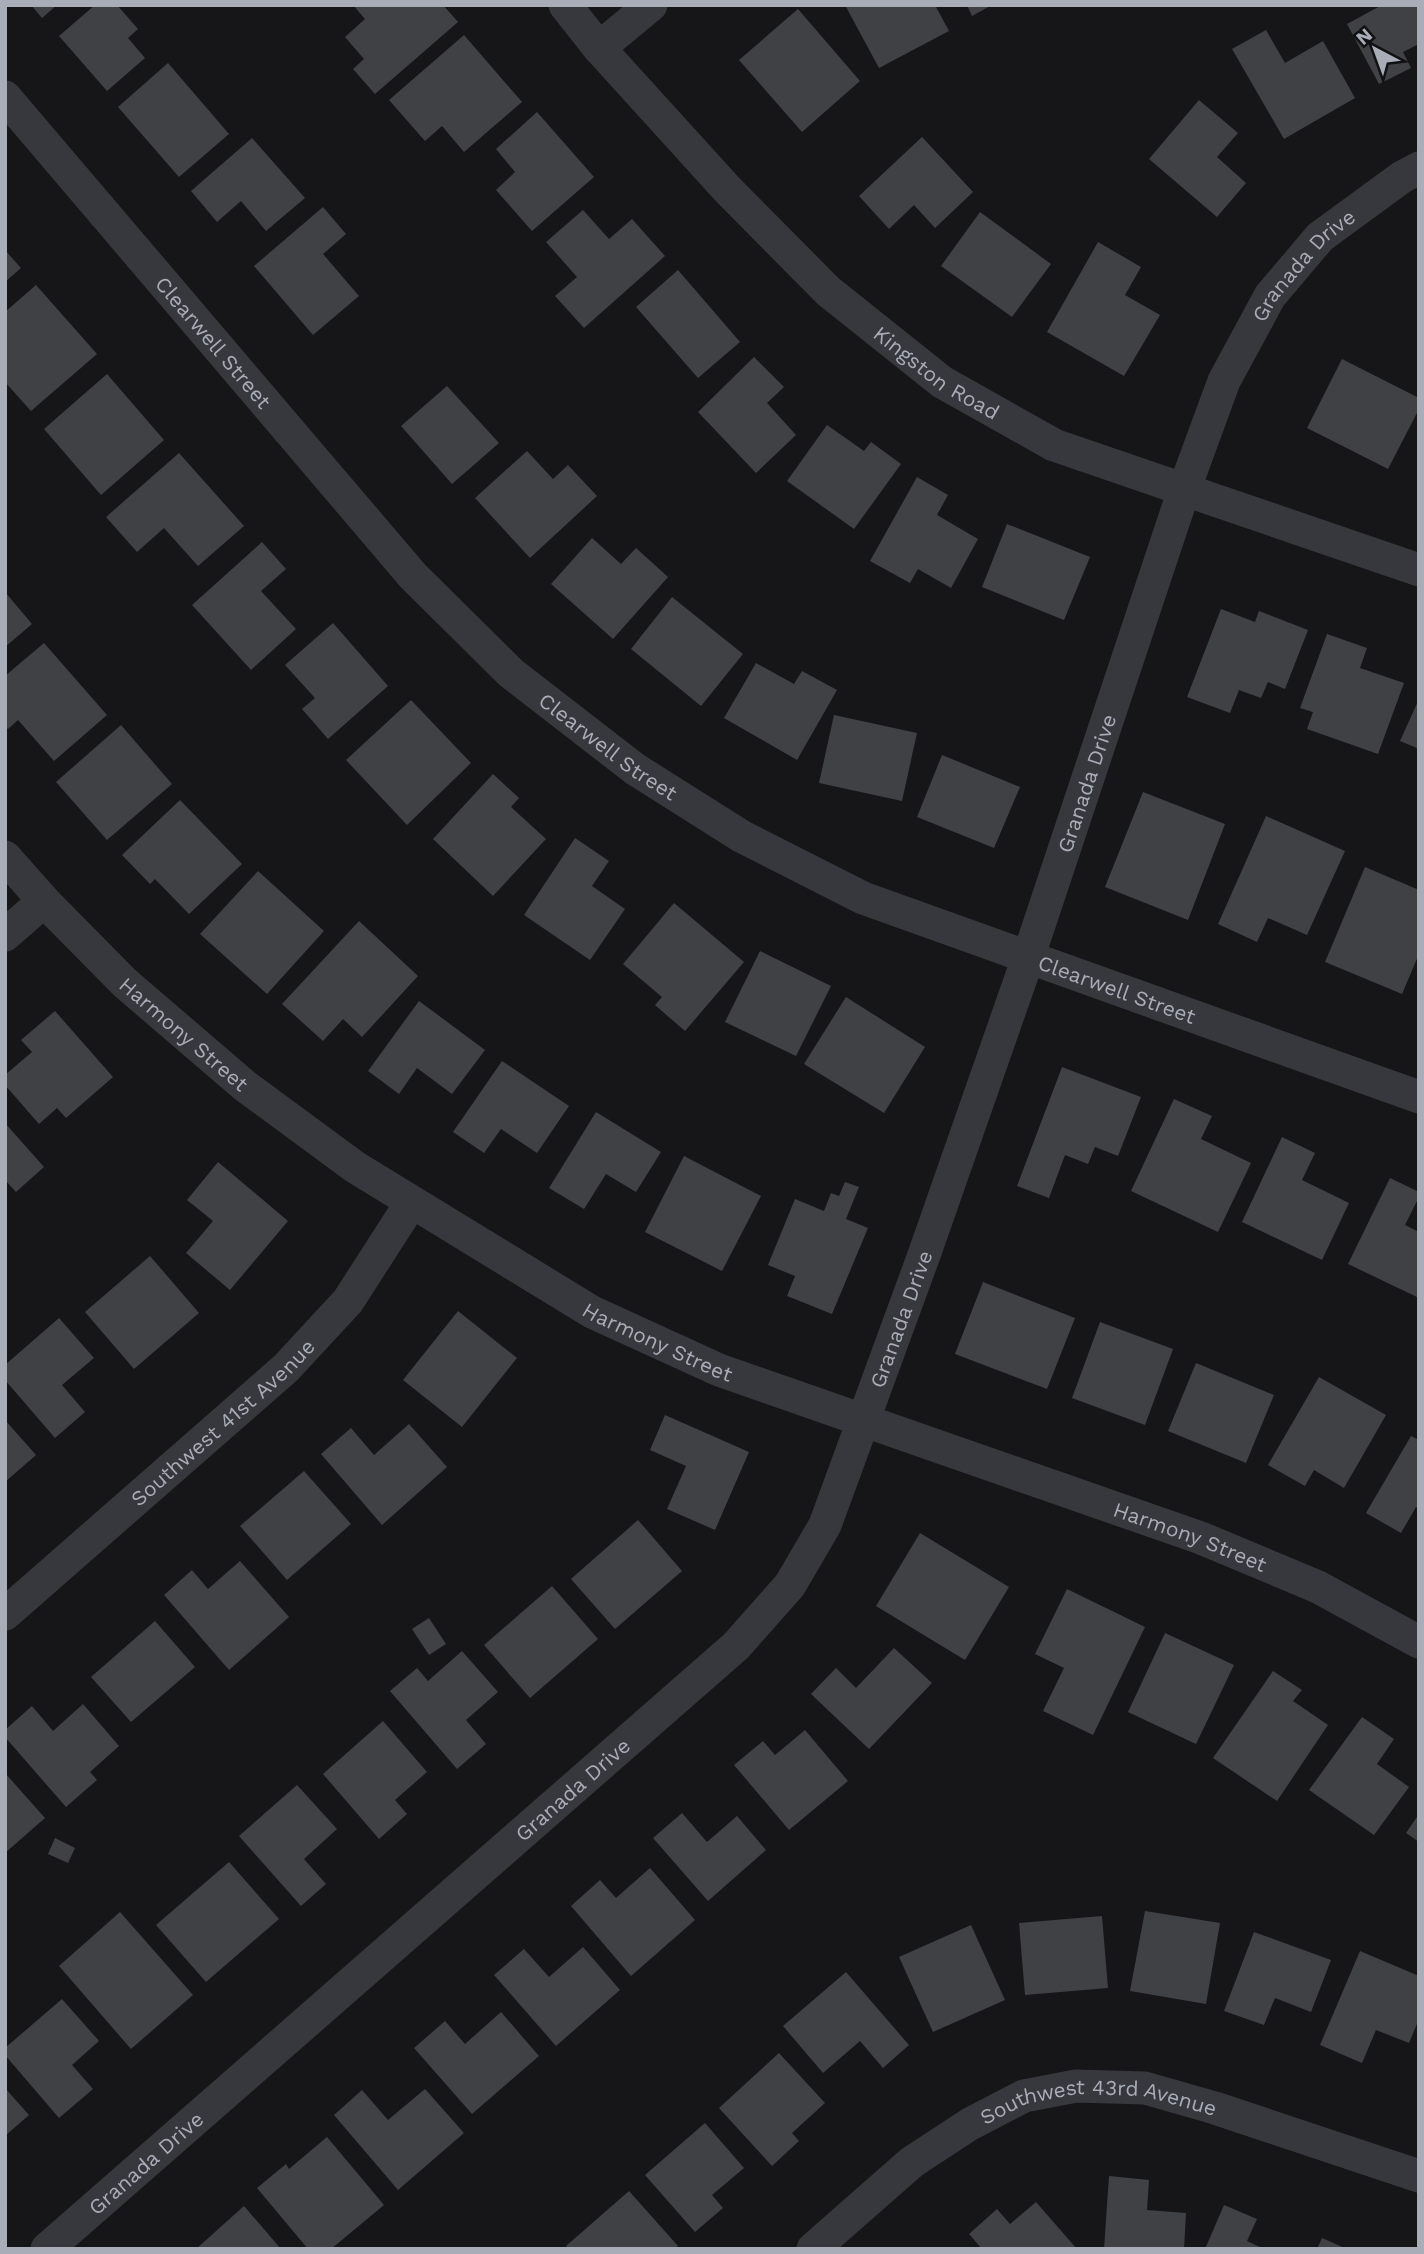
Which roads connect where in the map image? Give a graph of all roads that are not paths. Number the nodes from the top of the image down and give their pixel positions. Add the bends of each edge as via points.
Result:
1 (565, 5) edge
2 (651, 5) edge
3 (599, 48) junction
4 (5, 97) edge
5 (1419, 168) edge
6 (1184, 490) junction
7 (1419, 570) edge
8 (5, 857) edge
9 (44, 901) junction
10 (5, 934) edge
11 (1028, 958) junction
12 (1419, 1097) edge
13 (411, 1203) junction
14 (864, 1419) junction
15 (5, 1614) edge
16 (1419, 1642) edge
17 (1419, 2176) edge
18 (47, 2249) edge
19 (813, 2249) edge

1 - 3 street, Kingston Road
2 - 3 street
3 - 6 street, Kingston Road via 727,189 828,291 942,382 1054,445
4 - 11 street, Clearwell Street via 413,576 511,673 635,769 741,836 863,898
5 - 6 street, Granada Drive via 1320,237 1270,296 1224,382
6 - 7 street, Kingston Road
6 - 11 street, Granada Drive
8 - 9 street, Harmony Street
9 - 10 street
9 - 13 street, Harmony Street via 125,983 245,1086
11 - 12 street, Clearwell Street
11 - 14 street, Granada Drive
13 - 14 street, Harmony Street via 592,1312 719,1370
13 - 15 street, Southwest 41st Avenue via 348,1301 286,1368
14 - 16 street, Harmony Street via 1201,1538 1318,1587
14 - 18 street, Granada Drive via 825,1525 790,1585 736,1646
17 - 19 street, Southwest 43rd Avenue via 1145,2088 1076,2087 1024,2096 970,2124 912,2162

